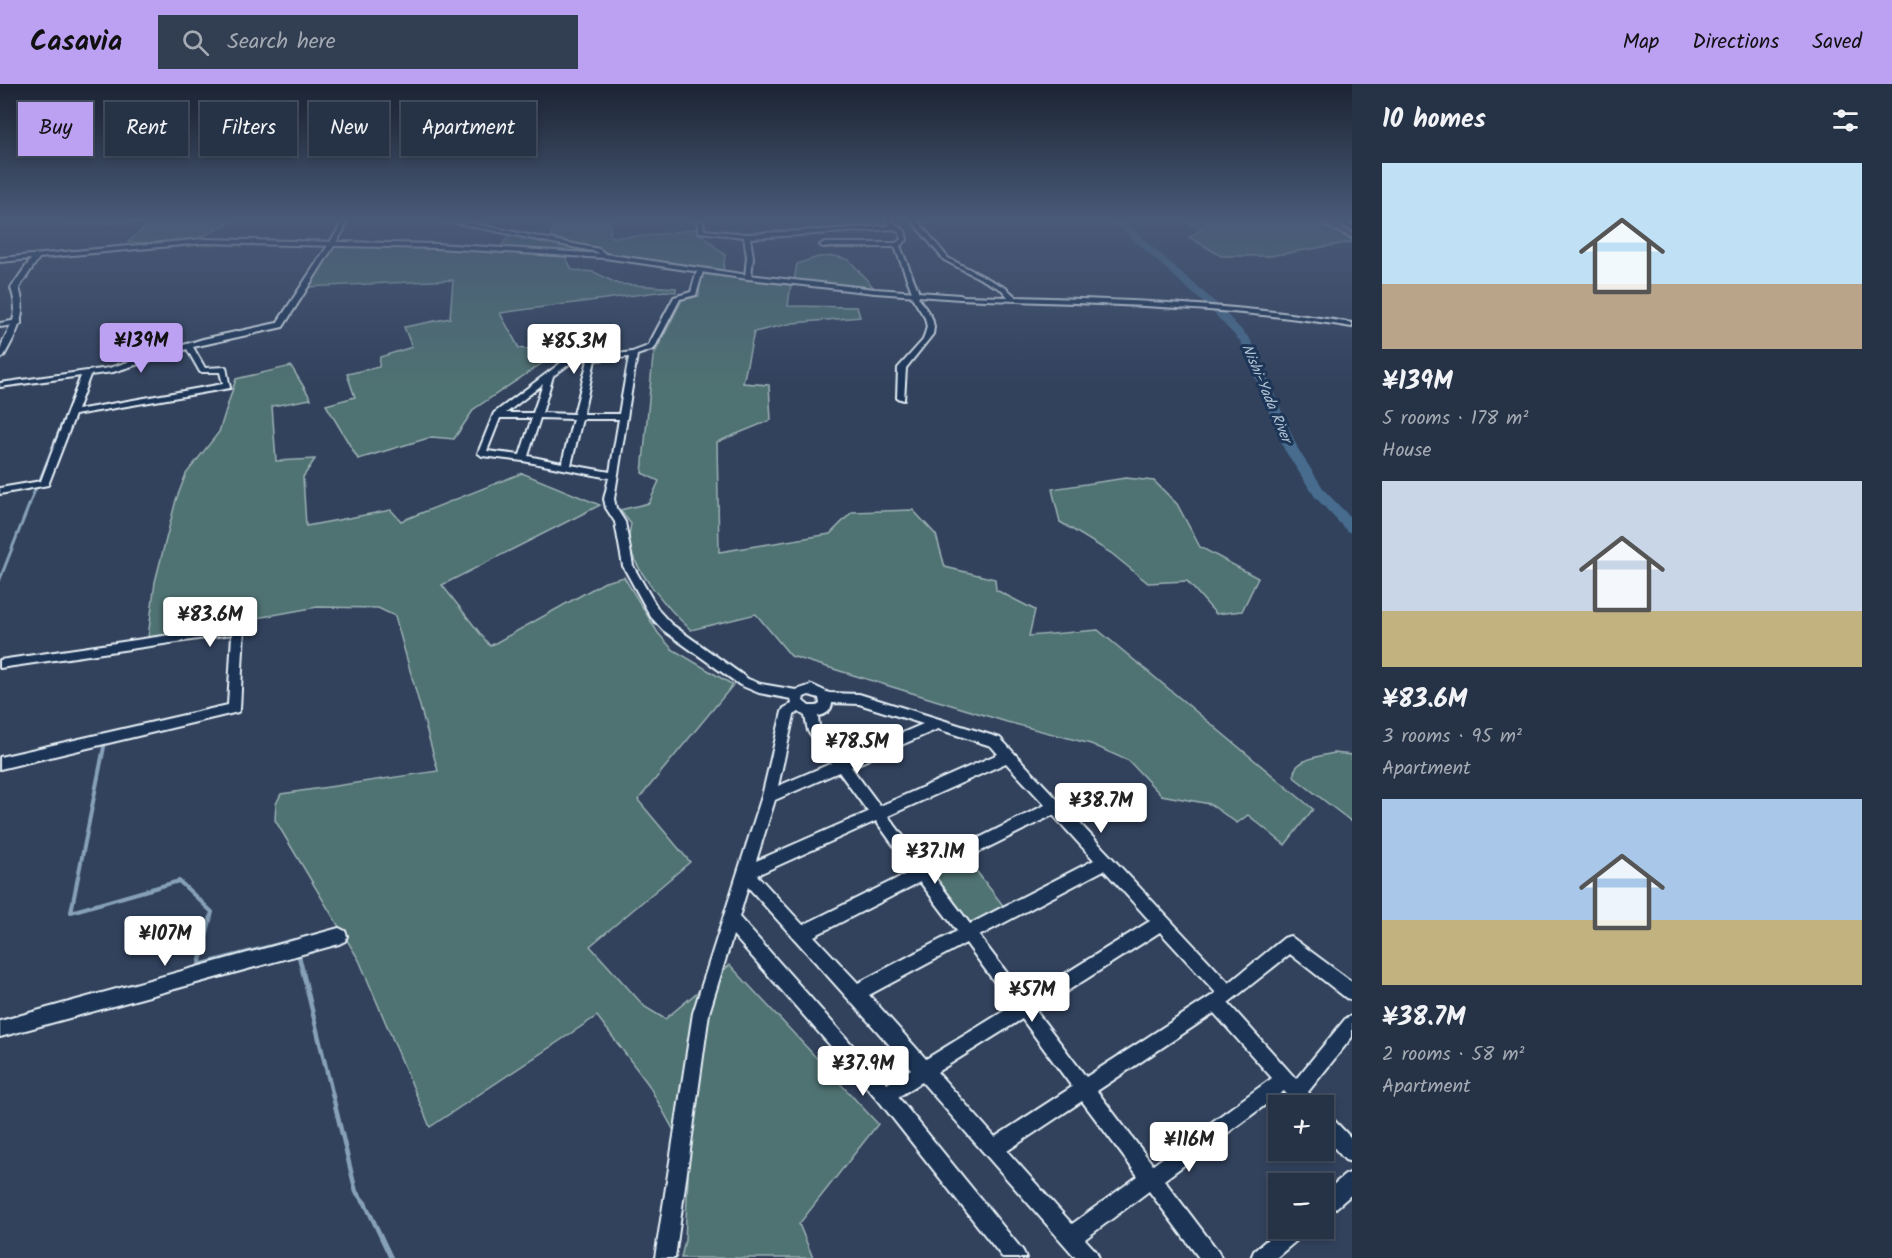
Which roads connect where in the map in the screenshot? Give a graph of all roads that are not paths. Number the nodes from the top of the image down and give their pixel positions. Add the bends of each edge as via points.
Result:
1 (22, 276) edge
2 (312, 276) edge
3 (699, 276) edge
4 (738, 276) edge
5 (908, 276) edge
6 (978, 276) edge
7 (748, 277) joint
8 (915, 295) junction
9 (960, 297) joint
10 (1015, 300) junction
11 (18, 322) junction
12 (0, 325) edge
13 (1352, 325) edge
14 (189, 346) junction
15 (633, 354) junction
16 (0, 356) edge
17 (592, 358) junction
18 (86, 374) junction
19 (550, 375) junction
20 (0, 385) edge
21 (900, 398) dead end
22 (72, 413) junction
23 (497, 415) junction
24 (538, 416) junction
25 (578, 417) junction
26 (623, 417) junction
27 (523, 458) junction
28 (566, 466) junction
29 (614, 476) junction
30 (0, 491) edge
31 (0, 664) edge
32 (826, 698) junction
33 (803, 704) junction
34 (934, 724) junction
35 (1008, 756) junction
36 (0, 763) edge
37 (841, 764) junction
38 (769, 796) junction
39 (1054, 807) junction
40 (878, 814) junction
41 (1104, 862) junction
42 (745, 873) junction
43 (923, 873) junction
44 (730, 919) junction
45 (1161, 923) junction
46 (801, 934) junction
47 (969, 934) junction
48 (339, 936) dead end
49 (1352, 992) edge
50 (856, 993) junction
51 (1222, 998) junction
52 (1024, 1008) junction
53 (1352, 1024) edge
54 (0, 1029) edge
55 (924, 1071) junction
56 (1085, 1088) junction
57 (1297, 1092) edge
58 (885, 1095) junction
59 (1334, 1133) edge
60 (993, 1149) junction
61 (1352, 1153) edge
62 (1151, 1178) junction
63 (1352, 1182) edge
64 (1334, 1197) edge
65 (1071, 1237) junction
66 (1283, 1239) edge
67 (666, 1258) edge
68 (1016, 1258) edge
69 (1089, 1258) edge
70 (1211, 1258) edge
71 (1261, 1258) edge

1 - 11 street via 15,288 21,305
2 - 14 street via 280,325
3 - 15 street via 694,294 677,297 651,347
4 - 7 street
5 - 8 street
6 - 10 street via 1004,289
7 - 8 street
8 - 9 street
8 - 21 street via 930,317 930,334 926,344 902,368
9 - 10 street
10 - 13 street via 1224,309
11 - 12 street
11 - 16 street
14 - 18 street
14 - 22 street via 203,370 223,369 227,386
15 - 17 street
15 - 26 street
17 - 19 street via 573,358
17 - 25 street
18 - 20 street
18 - 22 street
19 - 23 street
19 - 24 street
22 - 30 street via 45,483
23 - 24 street
23 - 27 street via 482,453
24 - 25 street
24 - 27 street
25 - 26 street
25 - 28 street
26 - 29 street
27 - 28 street
28 - 29 street
29 - 33 street via 609,504 620,522 628,566 655,614 667,627 744,682
31 - 36 street via 238,629 234,709
32 - 33 street via 824,709
32 - 33 street via 810,689
32 - 34 street via 859,699
33 - 37 street via 813,727
33 - 38 street via 788,712
34 - 35 street via 995,742
34 - 37 street
35 - 39 street
35 - 40 street
37 - 38 street
37 - 40 street
38 - 42 street
39 - 41 street
39 - 43 street
40 - 42 street
40 - 43 street
41 - 45 street
41 - 47 street
42 - 44 street
42 - 46 street
43 - 46 street
43 - 47 street
44 - 58 street
44 - 67 street via 701,1014
45 - 51 street
45 - 52 street
46 - 50 street
47 - 50 street
47 - 52 street
48 - 54 street
49 - 51 street via 1290,944
50 - 55 street
51 - 56 street
51 - 57 street
52 - 55 street
52 - 56 street
53 - 57 street
55 - 58 street
55 - 60 street
56 - 60 street
56 - 62 street
57 - 62 street
58 - 68 street
59 - 61 street
60 - 65 street
62 - 65 street
62 - 70 street
63 - 64 street
65 - 69 street
66 - 71 street

